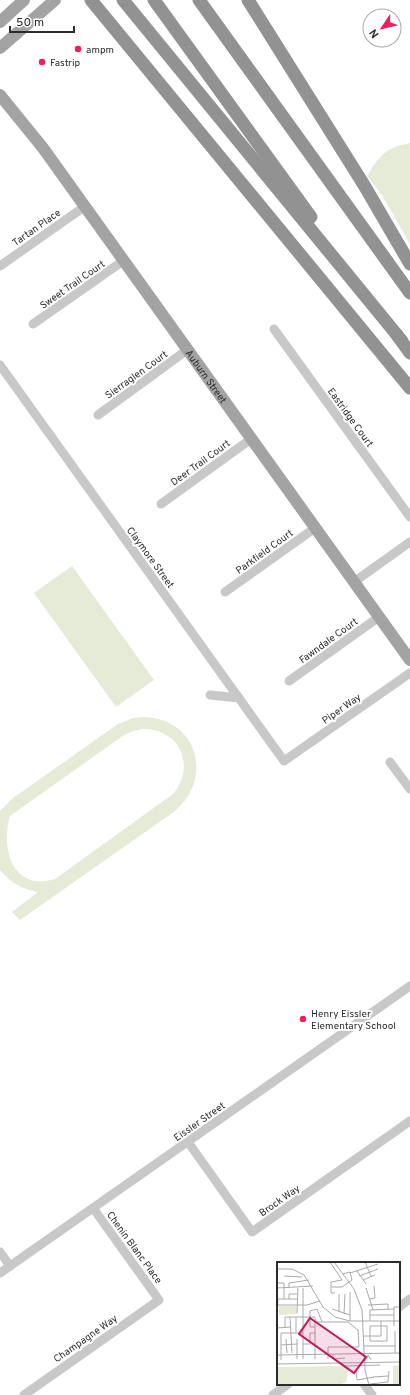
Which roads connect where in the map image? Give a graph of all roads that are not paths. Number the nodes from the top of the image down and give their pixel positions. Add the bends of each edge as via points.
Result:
1 (24, 0) edge
2 (55, 0) edge
3 (92, 0) edge
4 (123, 0) edge
5 (154, 0) edge
6 (199, 0) edge
7 (248, 0) edge
8 (0, 22) edge
9 (0, 48) edge
10 (0, 95) edge
11 (84, 207) junction
12 (123, 261) junction
13 (410, 264) edge
14 (0, 266) edge
15 (410, 293) edge
16 (33, 324) dead end
17 (274, 329) dead end
18 (402, 341) junction
19 (187, 350) junction
20 (410, 352) edge
21 (0, 365) edge
22 (410, 388) edge
23 (98, 415) dead end
24 (251, 439) junction
25 (162, 504) dead end
26 (410, 518) edge
27 (315, 528) junction
28 (410, 542) edge
29 (354, 582) junction
30 (225, 592) dead end
31 (379, 617) junction
32 (410, 660) edge
33 (410, 673) edge
34 (289, 681) dead end
35 (210, 695) dead end
36 (240, 698) junction
37 (284, 761) joint
38 (390, 762) dead end
39 (410, 789) edge
40 (410, 986) edge
41 (410, 1121) edge
42 (188, 1142) junction
43 (93, 1208) junction
44 (0, 1252) edge
45 (10, 1266) junction
46 (0, 1273) edge
47 (410, 1299) edge
48 (160, 1300) joint
49 (400, 1305) edge
50 (287, 1385) edge
51 (365, 1385) edge
52 (24, 1395) edge
53 (273, 1395) edge
54 (372, 1395) edge

1 - 8 main road
2 - 9 main road
3 - 22 highway
4 - 18 highway
5 - 18 highway
6 - 15 highway
7 - 13 highway via 364,185
10 - 11 main road, Auburn Street via 29,130
11 - 12 main road, Auburn Street
11 - 14 street, Tartan Place
12 - 16 street, Sweet Trail Court
12 - 19 main road, Auburn Street
17 - 26 street, Eastridge Court
18 - 20 highway
19 - 23 street, Sierraglen Court
19 - 24 main road, Auburn Street
21 - 36 street, Claymore Street
24 - 25 street, Deer Trail Court
24 - 27 main road, Auburn Street
27 - 29 main road, Auburn Street
27 - 30 street, Parkfield Court
28 - 29 street
29 - 31 main road, Auburn Street
31 - 32 main road, Auburn Street
31 - 34 street, Fawndale Court
33 - 37 street, Piper Way
35 - 36 street
36 - 37 street, Claymore Street
38 - 39 street
40 - 42 street, Eissler Street
41 - 42 street, Brock Way via 252,1232
42 - 43 street, Eissler Street
43 - 45 street, Eissler Street
43 - 48 street, Chenin Blanc Place
44 - 45 street
45 - 46 street, Eissler Street
47 - 49 street
48 - 52 street, Champagne Way
50 - 53 street
51 - 54 street

